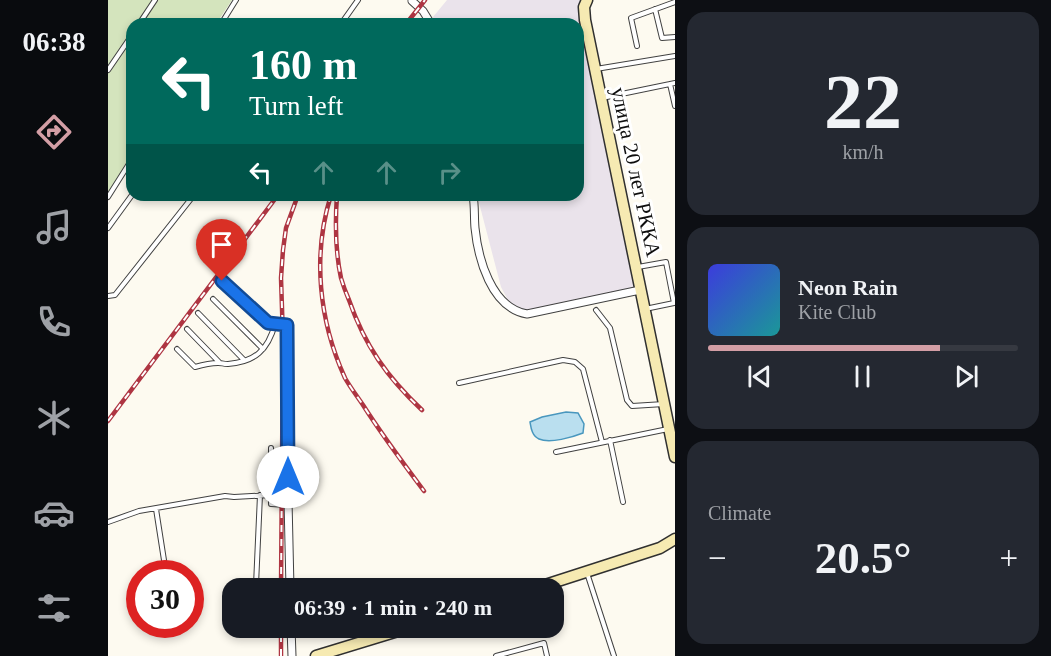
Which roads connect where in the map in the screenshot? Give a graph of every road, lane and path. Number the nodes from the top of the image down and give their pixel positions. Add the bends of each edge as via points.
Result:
1 (155, 0) edge
2 (236, 0) edge
3 (358, 0) edge
4 (412, 0) edge
5 (587, 0) edge
6 (675, 2) edge
7 (655, 9) junction
8 (143, 18) edge
9 (225, 18) edge
10 (345, 18) edge
11 (429, 18) edge
12 (675, 37) edge
13 (126, 43) edge
14 (637, 46) dead end
15 (675, 56) edge
16 (595, 69) junction
17 (108, 70) edge
18 (672, 84) edge
19 (601, 98) junction
20 (675, 106) edge
21 (126, 168) edge
22 (108, 197) edge
23 (128, 201) edge
24 (189, 201) edge
25 (473, 201) edge
26 (108, 228) edge
27 (636, 268) junction
28 (222, 281) dead end
29 (640, 290) junction
30 (108, 296) edge
31 (213, 299) dead end
32 (644, 309) junction
33 (596, 310) dead end
34 (198, 313) dead end
35 (279, 324) junction
36 (186, 329) dead end
37 (177, 349) dead end
38 (263, 349) junction
39 (244, 360) junction
40 (220, 363) junction
41 (459, 383) dead end
42 (664, 404) dead end
43 (669, 428) junction
44 (610, 440) junction
45 (602, 442) junction
46 (271, 448) dead end
47 (556, 452) dead end
48 (675, 457) edge
49 (260, 495) junction
50 (271, 495) junction
51 (623, 502) dead end
52 (288, 505) junction
53 (156, 509) junction
54 (108, 522) edge
55 (675, 539) edge
56 (164, 560) edge
57 (587, 572) junction
58 (256, 578) edge
59 (290, 578) edge
60 (564, 579) edge
61 (291, 638) edge
62 (375, 638) edge
63 (292, 656) edge
64 (316, 656) edge
65 (496, 656) edge
66 (547, 656) edge
67 (614, 656) edge

1 - 8 lane
2 - 9 lane
3 - 10 lane
4 - 11 street
5 - 16 main road, улица 20 лет РККА via 585,20
6 - 7 lane
7 - 12 lane via 662,38
7 - 14 lane via 631,18
13 - 17 lane
15 - 16 lane
16 - 19 main road, улица 20 лет РККА
18 - 19 lane
18 - 20 lane
19 - 27 main road, улица 20 лет РККА
21 - 22 lane
23 - 26 lane
24 - 30 lane via 115,295
25 - 29 street via 484,271 504,303 518,312 527,314
27 - 29 main road, улица 20 лет РККА
27 - 32 lane via 666,262 668,272 674,303
28 - 35 lane via 268,323
29 - 32 main road, улица 20 лет РККА
31 - 38 lane
32 - 43 main road, улица 20 лет РККА
33 - 42 lane via 610,328 627,400 632,406
34 - 39 lane
35 - 38 lane
35 - 52 street via 287,325 288,331
36 - 40 lane
37 - 40 lane via 195,367
38 - 39 lane via 256,357
39 - 40 lane
41 - 45 lane via 563,360 575,362 583,369
43 - 44 lane
43 - 48 main road, улица 20 лет РККА
44 - 45 lane
44 - 51 lane
45 - 47 lane
46 - 50 lane
49 - 50 lane
49 - 53 lane via 225,496
49 - 58 lane
50 - 52 lane via 271,504
52 - 59 street
53 - 54 lane
53 - 56 lane
55 - 57 main road via 660,548
57 - 60 main road
57 - 67 lane
61 - 63 street
62 - 64 main road
65 - 66 lane via 544,644

